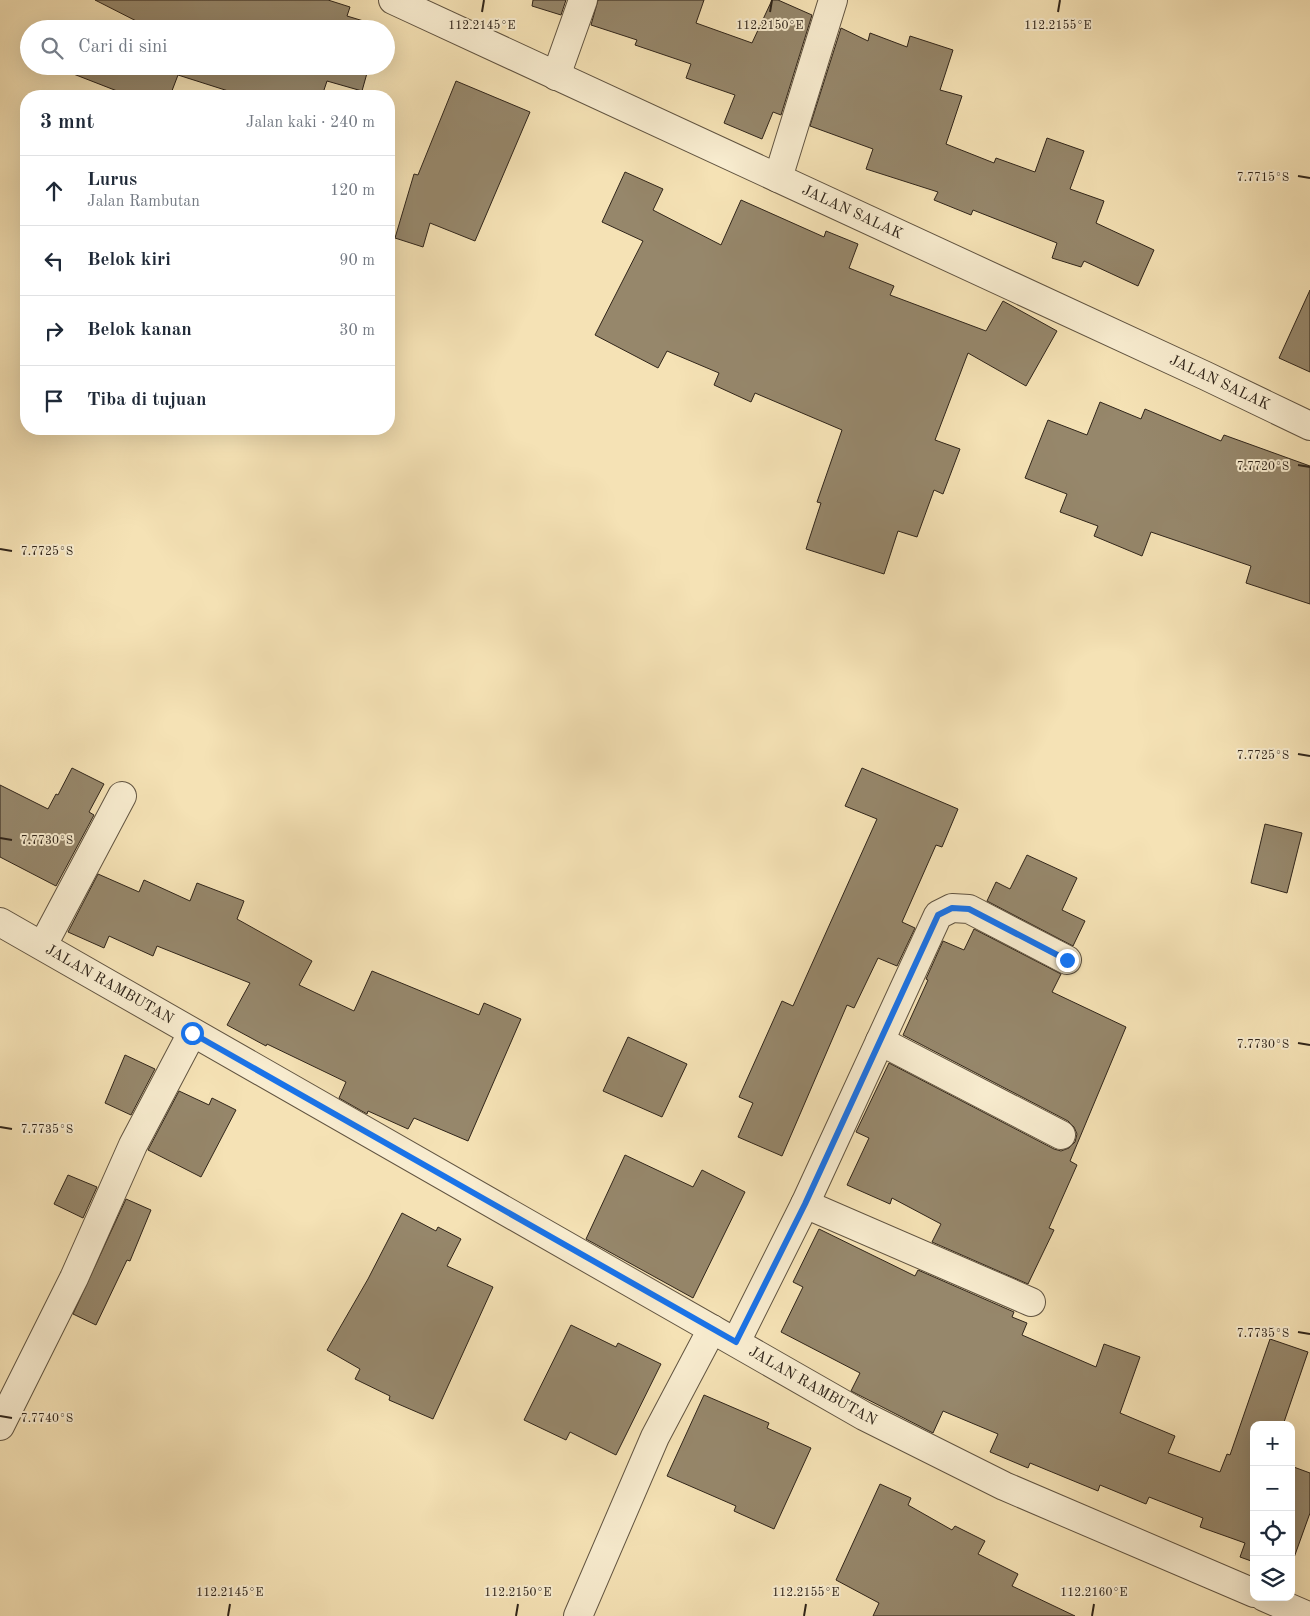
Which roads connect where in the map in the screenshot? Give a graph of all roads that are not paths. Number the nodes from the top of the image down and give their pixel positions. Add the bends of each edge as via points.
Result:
1 (394, 0) edge
2 (583, 0) edge
3 (833, 0) edge
4 (556, 76) junction
5 (778, 178) junction
6 (1310, 426) edge
7 (122, 796) dead end
8 (0, 922) edge
9 (43, 945) junction
10 (1067, 960) dead end
11 (192, 1033) junction
12 (880, 1041) junction
13 (1061, 1135) dead end
14 (805, 1204) junction
15 (1031, 1302) dead end
16 (712, 1329) junction
17 (736, 1342) junction
18 (0, 1426) edge
19 (1250, 1591) edge
20 (1273, 1601) edge
21 (578, 1616) edge
22 (1308, 1616) edge

1 - 4 street, JALAN SALAK
2 - 4 street
3 - 5 street
4 - 5 street, JALAN SALAK
5 - 6 street, JALAN SALAK
7 - 9 street
8 - 9 street, JALAN RAMBUTAN
9 - 11 street, JALAN RAMBUTAN
10 - 12 street via 969,909 961,907 945,911 938,915 932,926
11 - 16 street, JALAN RAMBUTAN
11 - 18 street via 133,1145 74,1278
12 - 13 street
12 - 14 street
14 - 15 street
14 - 17 street
16 - 17 street, JALAN RAMBUTAN
16 - 21 street via 655,1437
17 - 19 street, JALAN RAMBUTAN via 864,1416 1004,1486
20 - 22 street

